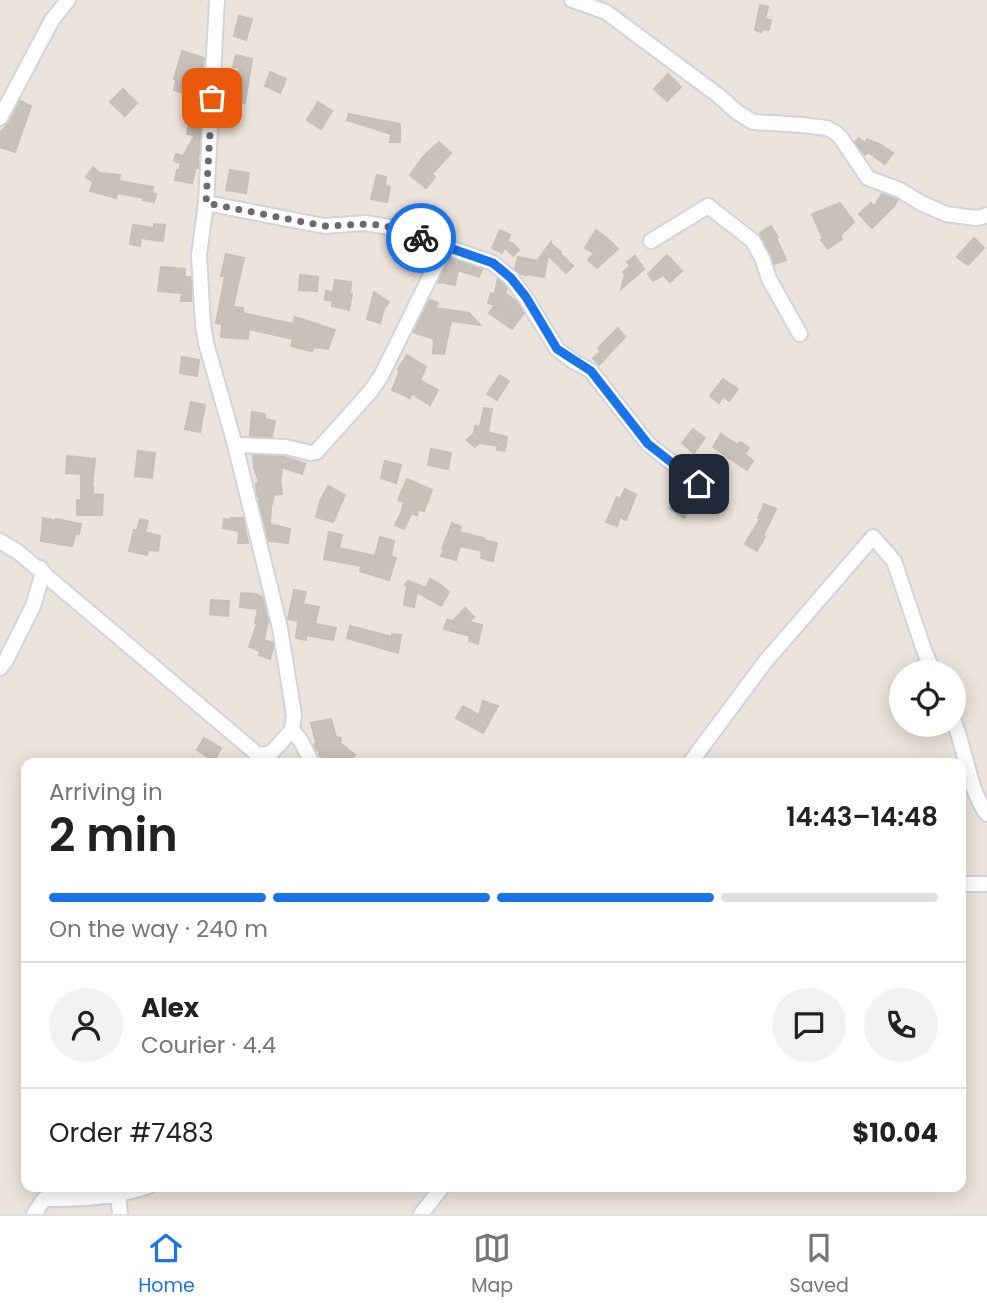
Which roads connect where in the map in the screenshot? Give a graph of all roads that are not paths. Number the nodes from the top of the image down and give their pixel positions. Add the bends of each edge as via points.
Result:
1 (68, 0) edge
2 (218, 0) edge
3 (572, 0) edge
4 (0, 118) edge
5 (206, 203) junction
6 (987, 215) edge
7 (651, 240) dead end
8 (445, 247) junction
9 (800, 334) dead end
10 (234, 445) junction
11 (699, 484) dead end
12 (0, 541) edge
13 (27, 553) dead end
14 (928, 660) edge
15 (0, 668) edge
16 (292, 730) junction
17 (960, 737) edge
18 (310, 758) edge
19 (694, 758) edge
20 (966, 758) edge
21 (966, 759) edge
22 (987, 814) edge
23 (966, 884) edge
24 (987, 884) edge
25 (126, 1192) edge
26 (438, 1192) edge
27 (118, 1194) junction
28 (34, 1214) edge
29 (120, 1214) edge
30 (421, 1214) edge

1 - 4 street via 52,20
2 - 5 street
3 - 6 street via 606,12 753,122 827,128 841,138 868,178 946,215
5 - 8 street via 324,226 380,225
5 - 10 street via 199,254 203,325
7 - 9 street via 708,206 752,241
8 - 10 street via 381,376 316,452
8 - 11 street via 493,263 511,278 557,349 591,371 648,444
10 - 16 street via 280,628 295,715
12 - 16 street via 257,754 272,752
13 - 15 street via 43,572 33,606
14 - 19 street via 894,561 873,537 765,662
16 - 18 street
17 - 20 street
21 - 22 street via 979,803
23 - 24 street
25 - 27 street
26 - 30 street
27 - 28 street via 44,1199
27 - 29 street

